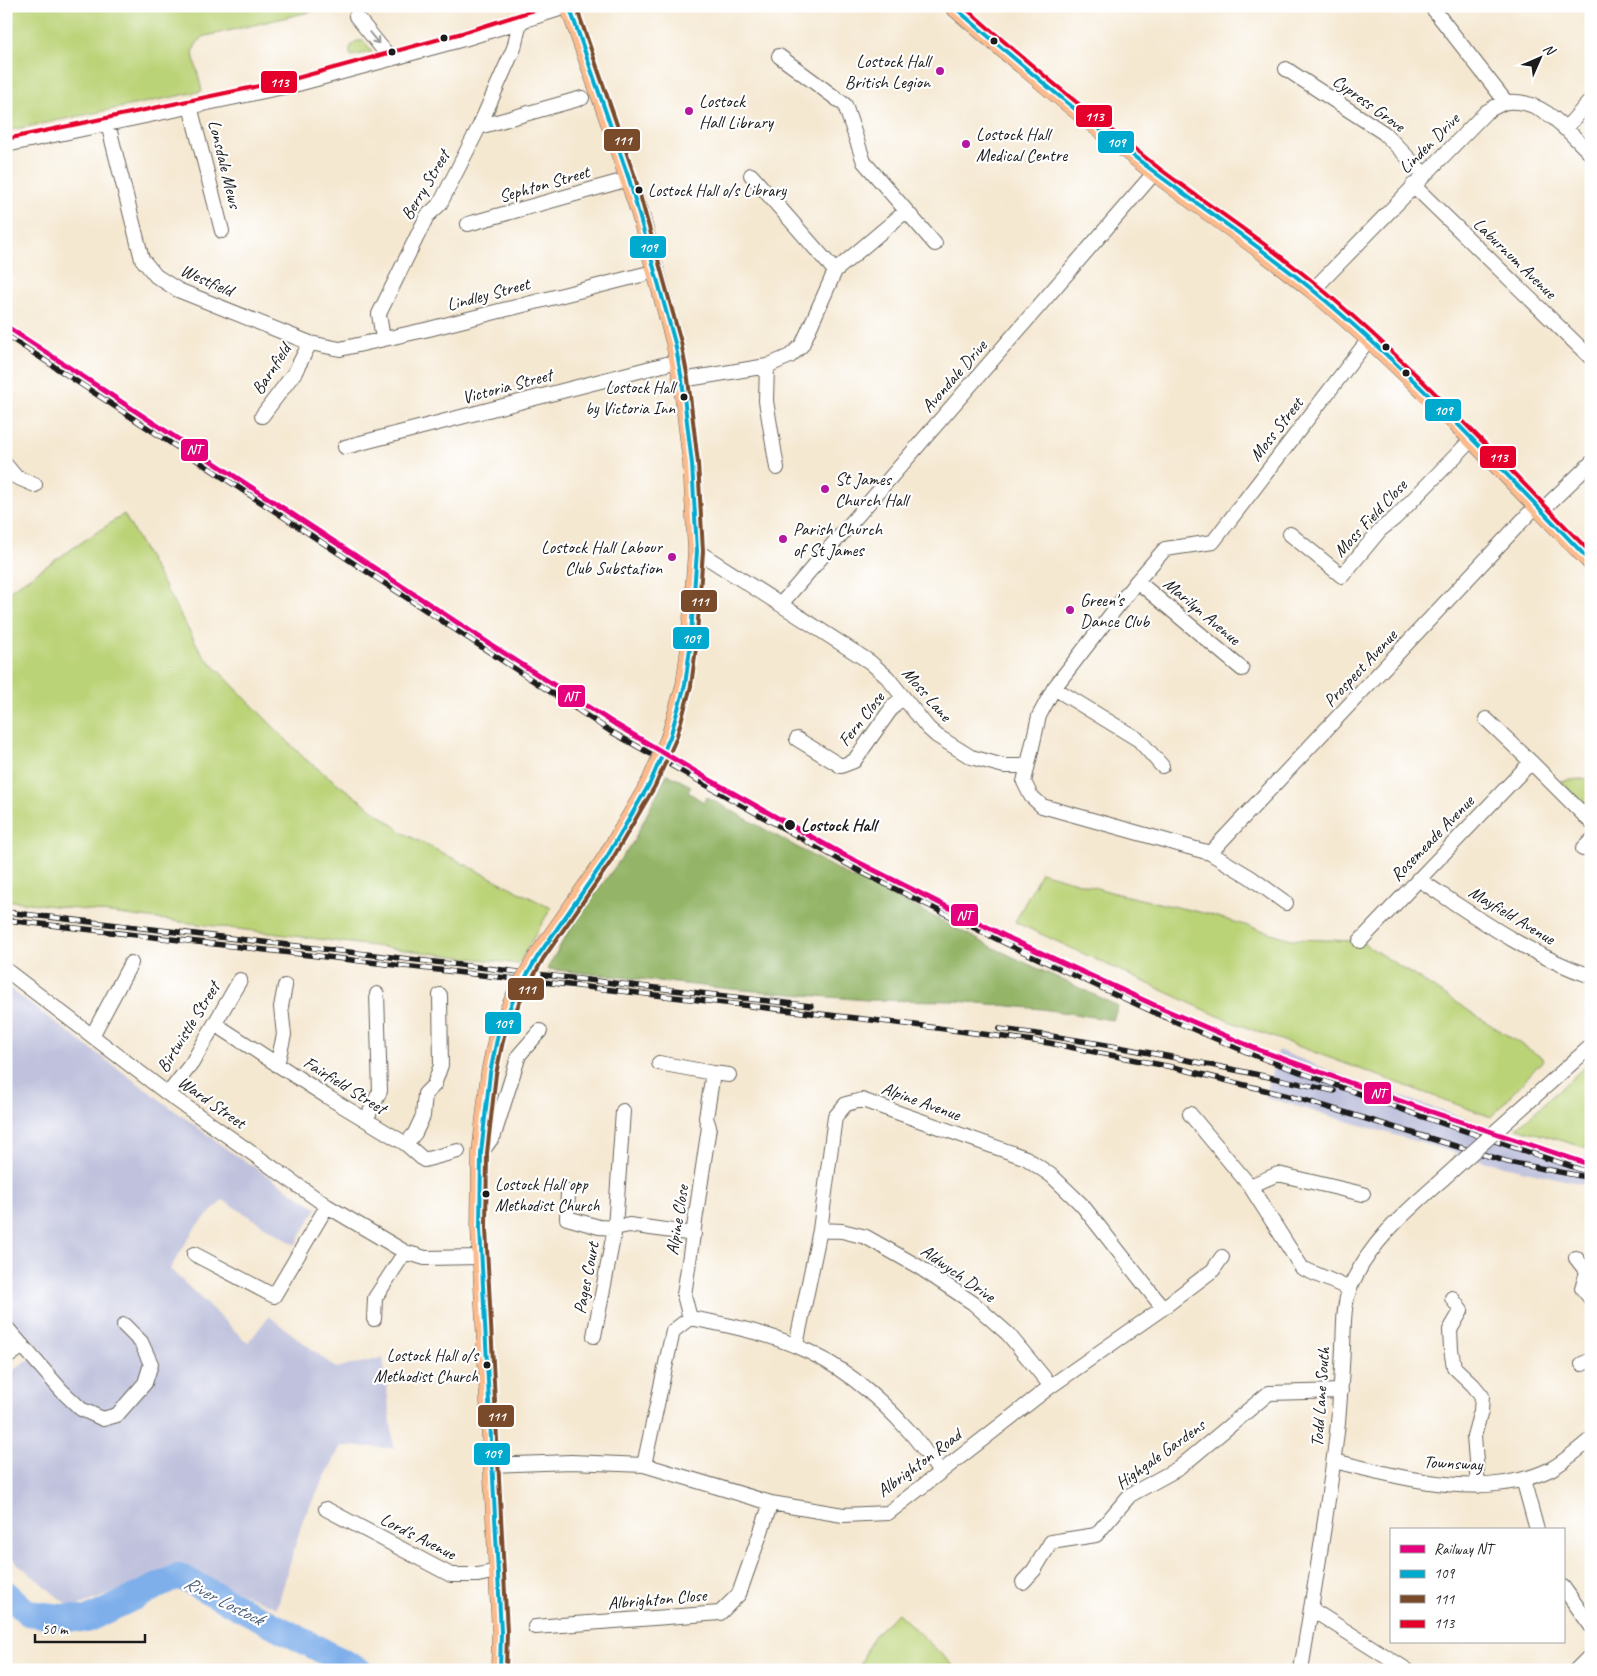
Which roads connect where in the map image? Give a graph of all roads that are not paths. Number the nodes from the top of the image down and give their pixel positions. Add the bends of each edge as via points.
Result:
1 (370, 6) edge
2 (569, 6) edge
3 (953, 6) edge
4 (1431, 6) edge
5 (358, 11) edge
6 (520, 22) junction
7 (779, 56) dead end
8 (391, 59) junction
9 (1286, 69) dead end
10 (582, 98) dead end
11 (1591, 100) edge
12 (1506, 102) junction
13 (190, 106) junction
14 (108, 124) junction
15 (479, 127) junction
16 (1565, 129) junction
17 (6, 145) edge
18 (1591, 154) edge
19 (1155, 172) junction
20 (1424, 174) junction
21 (751, 175) dead end
22 (629, 179) junction
23 (1413, 185) junction
24 (906, 211) junction
25 (468, 224) dead end
26 (222, 230) dead end
27 (935, 244) dead end
28 (835, 271) junction
29 (645, 274) dead end
30 (1313, 290) junction
31 (384, 339) junction
32 (1369, 339) junction
33 (310, 343) junction
34 (340, 349) joint
35 (1591, 358) edge
36 (678, 361) junction
37 (767, 366) junction
38 (682, 380) junction
39 (262, 416) dead end
40 (1472, 439) junction
41 (345, 448) dead end
42 (1591, 463) edge
43 (6, 465) edge
44 (777, 468) dead end
45 (11, 481) edge
46 (35, 485) dead end
47 (1539, 509) junction
48 (1290, 534) dead end
49 (697, 551) junction
50 (1591, 562) edge
51 (1137, 582) junction
52 (781, 604) junction
53 (1242, 669) dead end
54 (1054, 688) junction
55 (903, 698) junction
56 (1486, 719) dead end
57 (797, 739) dead end
58 (1531, 762) junction
59 (1027, 766) junction
60 (1162, 766) dead end
61 (1591, 822) edge
62 (1210, 853) junction
63 (1418, 879) junction
64 (1286, 903) dead end
65 (1360, 941) dead end
66 (131, 963) dead end
67 (6, 970) edge
68 (1591, 976) edge
69 (240, 980) dead end
70 (285, 986) dead end
71 (377, 994) dead end
72 (440, 995) dead end
73 (216, 1024) junction
74 (540, 1031) dead end
75 (92, 1036) junction
76 (1591, 1046) edge
77 (660, 1063) dead end
78 (277, 1065) junction
79 (713, 1073) junction
80 (730, 1074) dead end
81 (168, 1094) junction
82 (623, 1111) dead end
83 (1190, 1114) dead end
84 (366, 1120) junction
85 (406, 1144) junction
86 (458, 1151) dead end
87 (481, 1153) junction
88 (1250, 1186) junction
89 (568, 1192) dead end
90 (1363, 1194) dead end
91 (327, 1206) junction
92 (615, 1228) junction
93 (820, 1230) junction
94 (694, 1234) junction
95 (405, 1252) junction
96 (194, 1254) dead end
97 (481, 1257) junction
98 (1222, 1257) dead end
99 (1576, 1258) dead end
100 (1589, 1271) edge
101 (1350, 1289) junction
102 (1452, 1298) dead end
103 (1591, 1299) edge
104 (1163, 1308) junction
105 (690, 1318) junction
106 (374, 1319) dead end
107 (124, 1325) dead end
108 (6, 1327) edge
109 (594, 1336) dead end
110 (23, 1346) junction
111 (796, 1346) junction
112 (6, 1358) edge
113 (1051, 1386) junction
114 (1341, 1391) junction
115 (1591, 1439) edge
116 (1334, 1461) junction
117 (491, 1465) junction
118 (644, 1465) junction
119 (940, 1472) junction
120 (1524, 1479) junction
121 (1478, 1486) junction
122 (770, 1503) junction
123 (326, 1509) dead end
124 (1536, 1528) edge
125 (498, 1571) junction
126 (1023, 1582) dead end
127 (1564, 1588) edge
128 (1311, 1609) junction
129 (1589, 1621) edge
130 (535, 1627) dead end
131 (1591, 1655) edge
132 (500, 1670) edge
133 (1301, 1670) edge
134 (1407, 1670) edge
135 (1576, 1670) edge

1 - 5 street
2 - 6 street
2 - 22 main road
3 - 19 main road
4 - 12 street
5 -> 8 street
6 - 8 street
6 - 15 street, Berry Street via 514,48
7 - 24 street via 845,105 864,162
8 - 13 street via 298,84
9 - 20 street, Cypress Grove via 1384,133
10 - 15 street
11 - 16 street
12 - 16 street via 1542,109
12 - 20 street, Linden Drive via 1486,112
13 - 14 street
13 - 26 street, Lonsdale Mews
14 - 17 street
14 - 33 street, Westfield via 142,259 156,276 178,290
15 - 31 street, Berry Street via 440,204 427,216 378,314
16 - 18 street
19 - 30 main road
19 - 52 street, Avondale Drive
20 - 23 street, Linden Drive
21 - 28 street
22 - 25 street, Sephton Street
22 - 36 main road
23 - 30 street, Linden Drive
23 - 35 street, Laburnum Avenue
24 - 27 street
24 - 28 street
28 - 37 street via 802,345 790,356
29 - 31 street, Lindley Street
30 - 32 main road
31 - 34 street, Lindley Street
32 - 40 main road
32 - 51 street, Moss Street via 1212,542 1165,548
33 - 34 street, Westfield
33 - 39 street, Barnfield via 295,372
36 - 38 main road
36 - 41 street, Victoria Street
37 - 38 street
37 - 44 street via 766,401
38 - 49 main road via 692,464
40 - 47 main road
40 - 48 street, Moss Field Close via 1380,530 1342,576
42 - 47 street, Prospect Avenue
43 - 45 street
45 - 46 street
47 - 50 main road
47 - 62 street, Prospect Avenue
49 - 52 street, Moss Lane
49 - 87 main road, bridge via 685,686 670,737 650,783 605,860 517,992 498,1034
51 - 53 street, Marilyn Avenue
51 - 54 street
52 - 55 street, Moss Lane via 870,662
54 - 59 street via 1039,716
54 - 60 street via 1139,740
55 - 57 street, Fern Close via 894,704 854,761 841,766
55 - 59 street, Moss Lane via 937,736 971,757 1004,766
56 - 58 street
58 - 61 street
58 - 63 street, Rosemeade Avenue
59 - 62 street via 1024,782 1030,796 1042,806
62 - 64 street
63 - 65 street, Rosemeade Avenue
63 - 68 street, Mayfield Avenue via 1524,947
66 - 75 street
67 - 75 street, Ward Street
69 - 73 street, Birtwistle Street
70 - 78 street via 281,1007 284,1035
71 - 84 street via 380,1092
72 - 85 street via 441,1065 434,1085 425,1094 423,1116
73 - 78 street, Fairfield Street
73 - 81 street, Birtwistle Street
74 - 87 street via 519,1055 494,1135
75 - 81 street, Ward Street
76 - 101 street, Todd Lane South, bridge via 1398,1220 1367,1256
77 - 79 street
78 - 84 street, Fairfield Street
79 - 80 street
79 - 94 street, Alpine Close
81 - 91 street, Ward Street
82 - 92 street, Pages Court
83 - 88 street
84 - 85 street, Fairfield Street
85 - 86 street, Fairfield Street via 424,1160
87 - 97 main road
88 - 90 street via 1278,1174
88 - 101 street via 1302,1268
89 - 92 street, Pages Court via 567,1218
91 - 95 street, Ward Street
91 - 96 street via 274,1296
92 - 94 street, Pages Court via 629,1225
92 - 109 street, Pages Court
93 - 104 street, Alpine Avenue via 835,1117 846,1104 862,1100 1026,1158 1082,1205
93 - 111 street, Alpine Avenue
93 - 113 street, Aldwych Drive via 842,1230 866,1237 973,1303 1008,1334
94 - 105 street, Alpine Close via 684,1295
95 - 97 street, Ward Street via 425,1258
95 - 106 street via 375,1298
97 - 117 main road
98 - 104 street, Albrighton Road via 1213,1270
99 - 100 street
100 - 103 street via 1582,1288
101 - 114 street, Todd Lane South via 1344,1314
102 - 121 street via 1461,1311 1450,1330 1454,1367 1482,1396 1474,1436
104 - 113 street, Albrighton Road
105 - 111 street via 750,1331
105 - 118 street via 673,1331
107 - 110 street via 141,1342 151,1364 145,1383 117,1415 103,1419 81,1409
108 - 110 street
110 - 112 street
111 - 119 street via 839,1369 878,1399 911,1433
113 - 119 street, Albrighton Road
114 - 116 street, Todd Lane South
114 - 126 street, Highgale Gardens via 1269,1393 1179,1468 1130,1495 1096,1535 1052,1542
115 - 120 street, Townsway via 1552,1468
116 - 121 street, Townsway via 1412,1480
116 - 128 street, Todd Lane South
117 - 118 street, Albrighton Road via 571,1462
117 - 125 main road
118 - 122 street, Albrighton Road
119 - 122 street, Albrighton Road via 888,1513 843,1515
120 - 121 street, Townsway
120 - 124 street
122 - 130 street, Albrighton Close via 739,1594 720,1613
123 - 125 street, Lord's Avenue via 451,1575
125 - 132 main road
127 - 129 street
128 - 133 street, Todd Lane South
128 - 134 street
131 - 135 street

